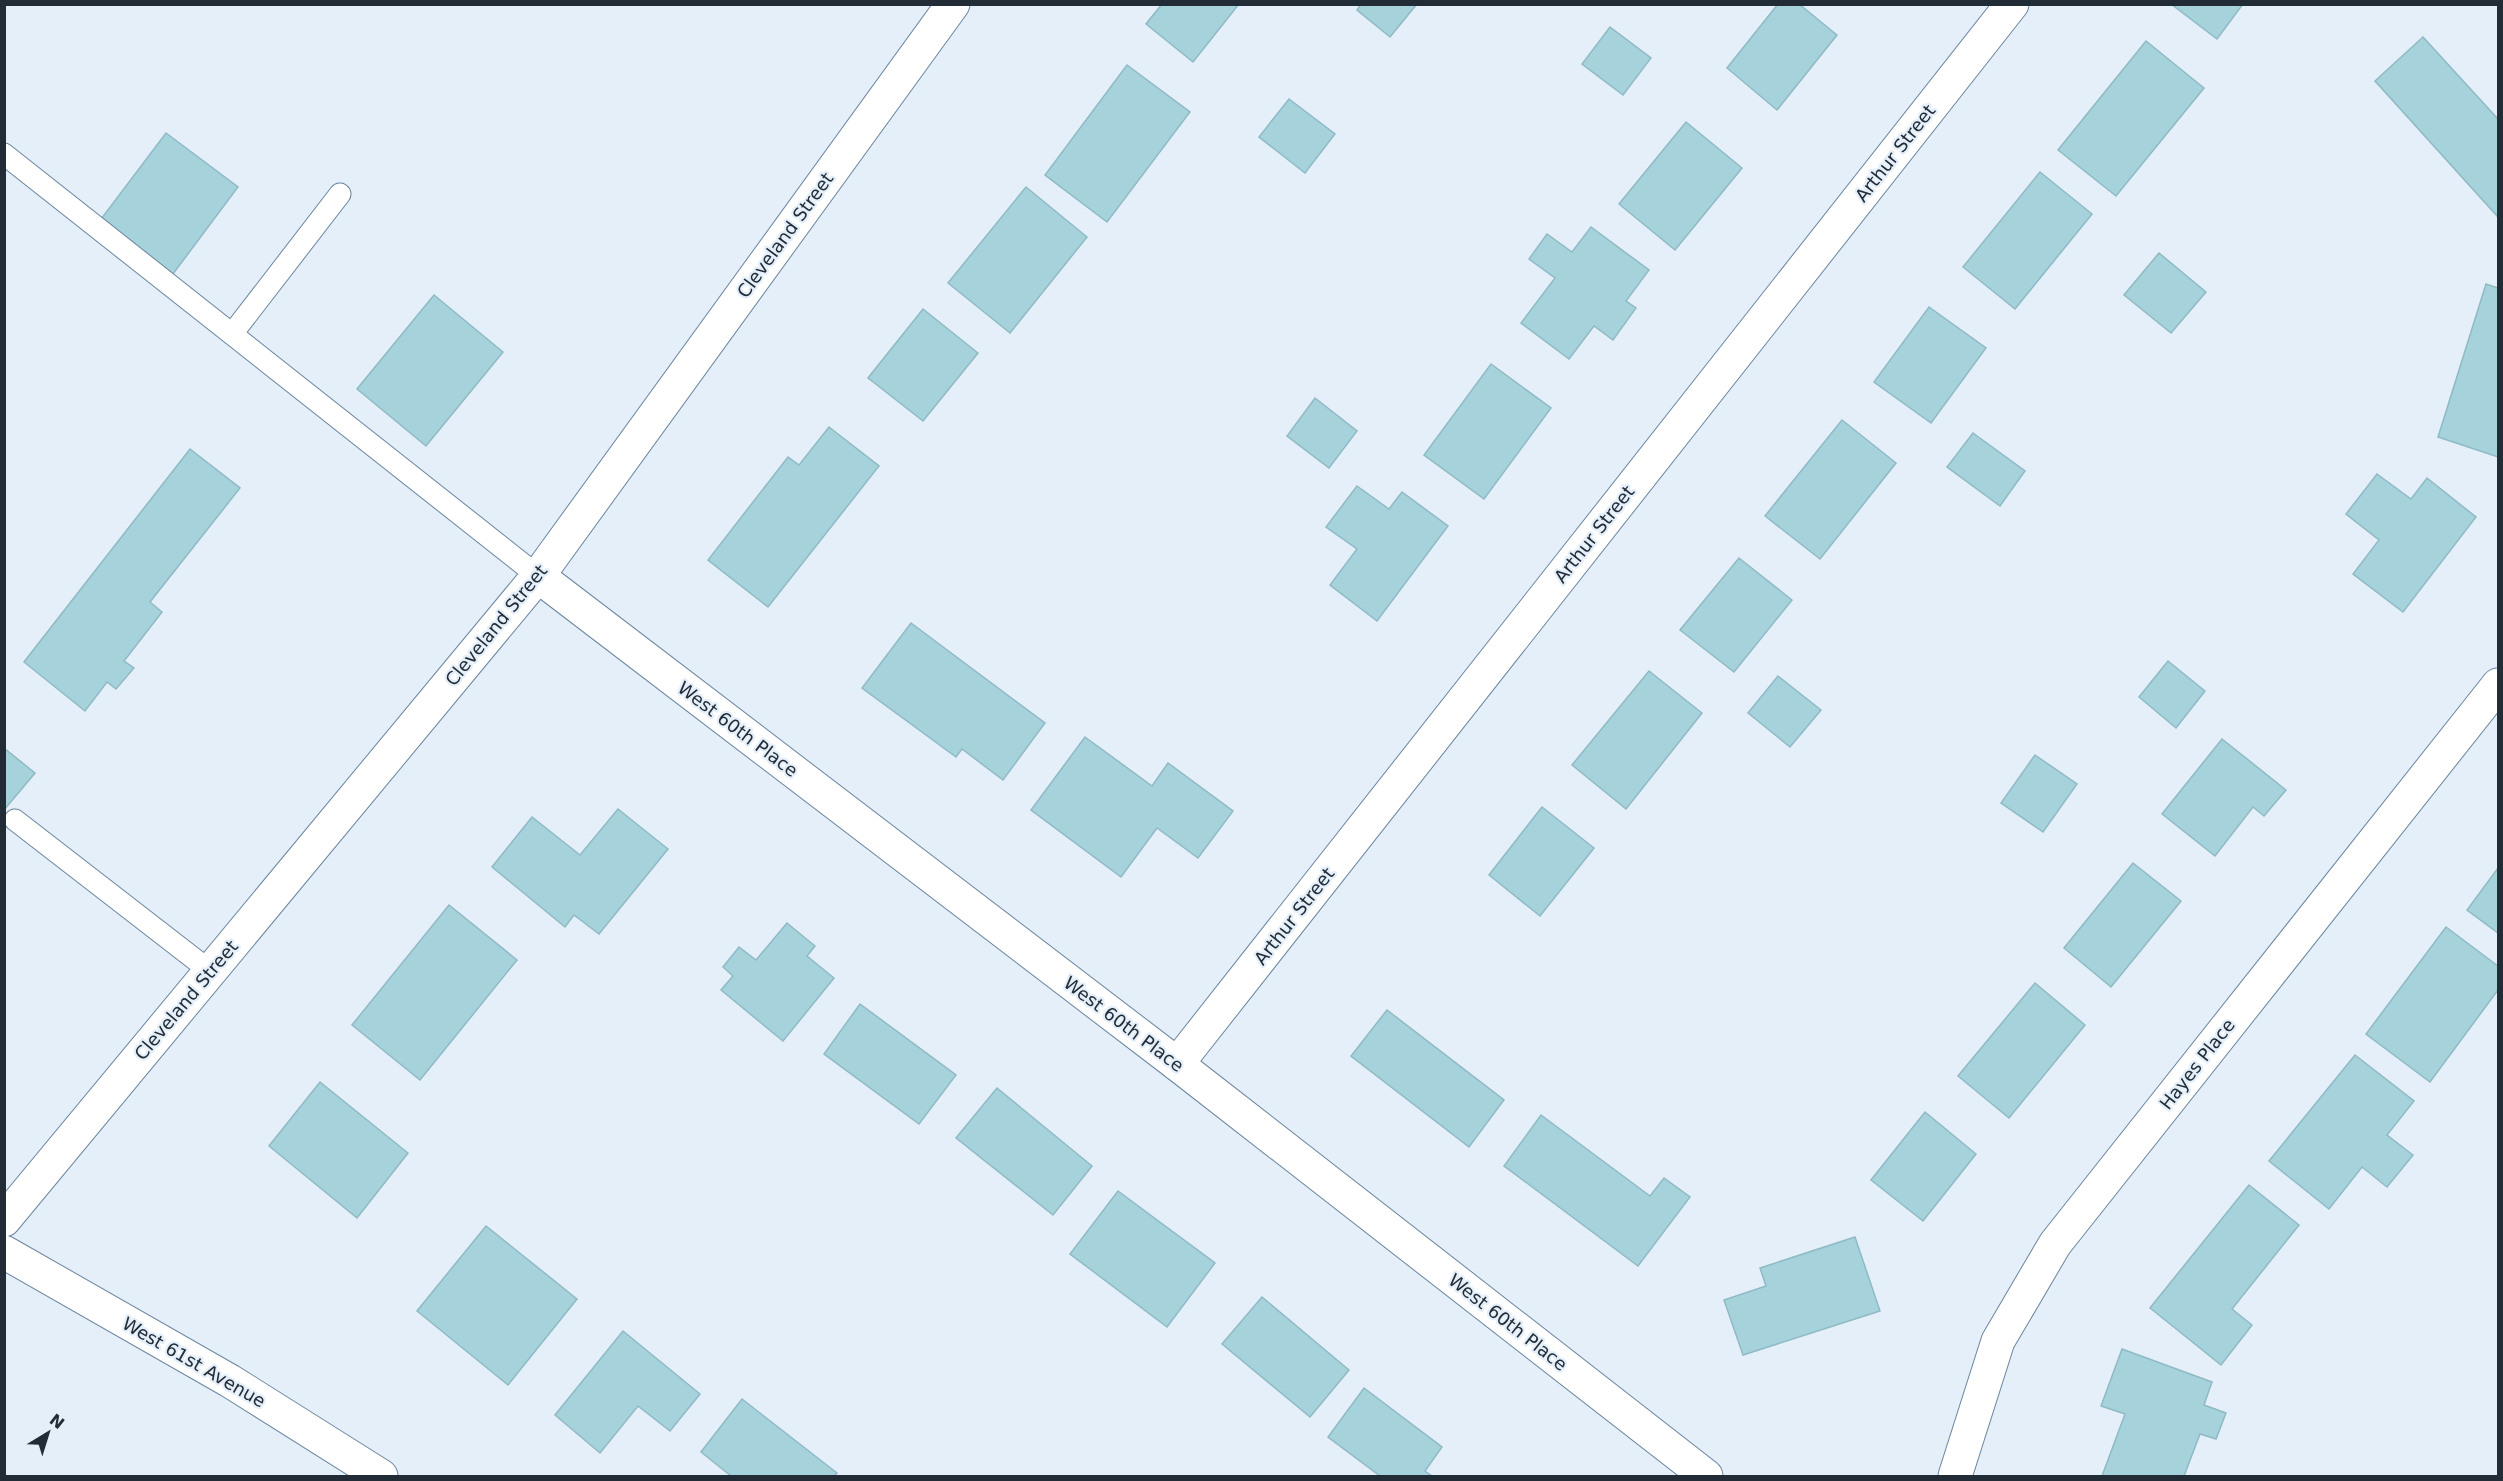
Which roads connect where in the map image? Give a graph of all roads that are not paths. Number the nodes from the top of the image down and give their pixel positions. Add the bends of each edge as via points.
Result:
1 (953, 4) edge
2 (2012, 4) edge
3 (4, 154) edge
4 (340, 194) dead end
5 (232, 334) junction
6 (538, 576) junction
7 (2499, 685) edge
8 (15, 820) dead end
9 (210, 971) junction
10 (1177, 1064) junction
11 (4, 1220) edge
12 (4, 1252) edge
13 (381, 1476) edge
14 (1706, 1476) edge
15 (1955, 1476) edge

1 - 6 street, Cleveland Street
2 - 10 street, Arthur Street
3 - 5 lane
4 - 5 lane
5 - 6 lane
6 - 9 street, Cleveland Street
6 - 10 street, West 60th Place
7 - 15 street, Hayes Place via 2055,1244 1998,1341
8 - 9 lane
9 - 11 street, Cleveland Street
10 - 14 street, West 60th Place
12 - 13 street, West 61st Avenue via 230,1381

